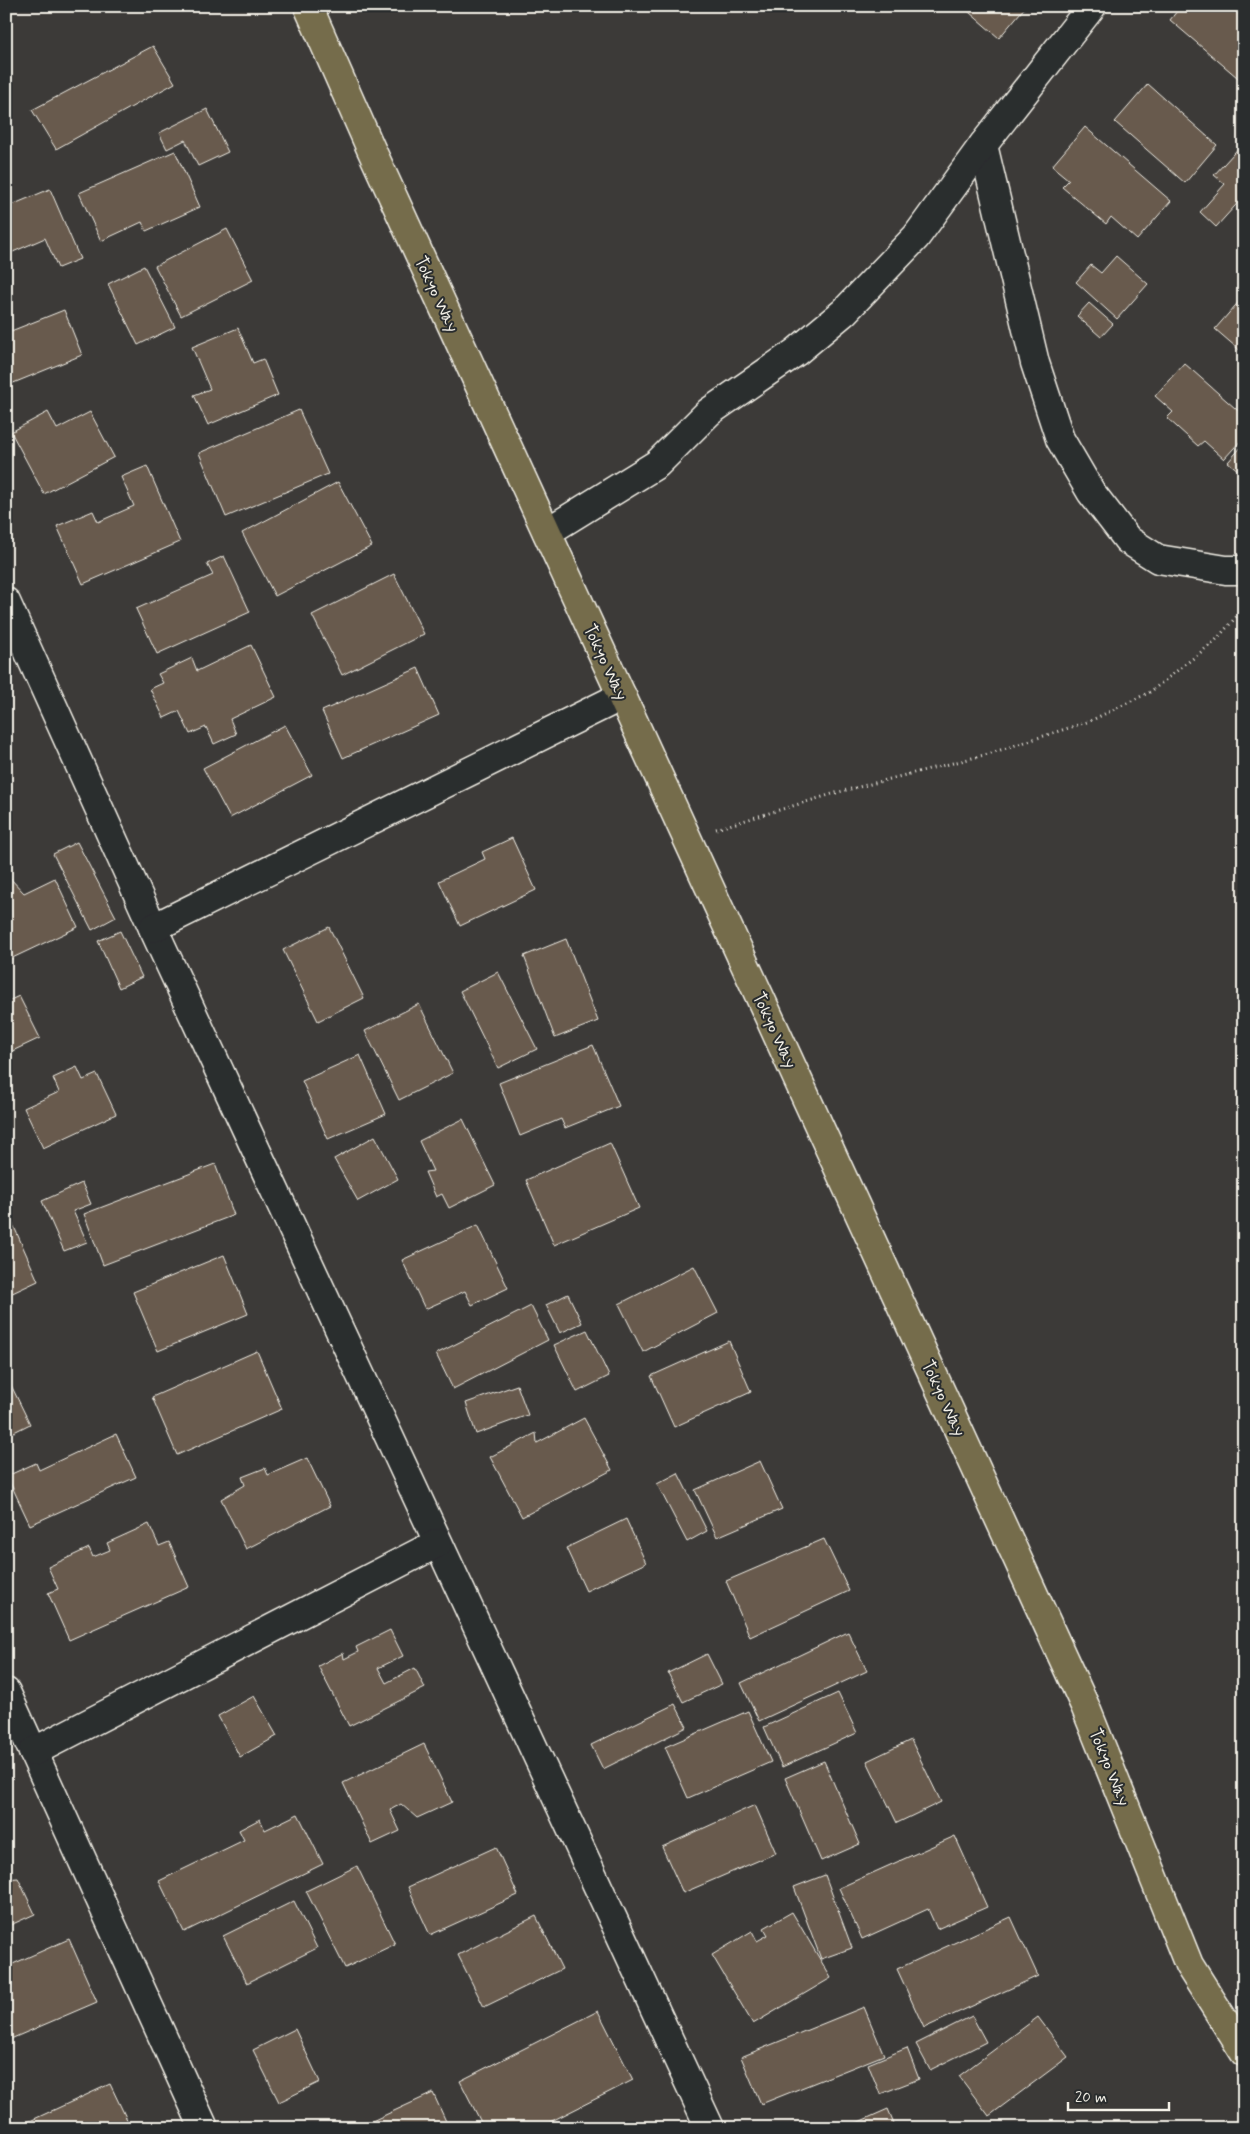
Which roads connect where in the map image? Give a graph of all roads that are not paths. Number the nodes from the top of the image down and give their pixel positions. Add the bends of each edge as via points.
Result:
1 (308, 6) edge
2 (1092, 6) edge
3 (983, 145) junction
4 (547, 532) junction
5 (1244, 570) edge
6 (6, 602) edge
7 (622, 696) junction
8 (153, 928) junction
9 (438, 1543) junction
10 (6, 1692) edge
11 (34, 1752) junction
12 (1244, 2052) edge
13 (204, 2128) edge
14 (710, 2128) edge

1 - 4 main road, Tokyo Way
2 - 3 street
3 - 4 street via 916,237 844,312 796,352 710,412 658,464
3 - 5 street via 1035,362 1060,439 1091,492 1128,540 1158,559
4 - 7 main road, Tokyo Way
6 - 8 street
7 - 8 street
7 - 12 main road, Tokyo Way via 1085,1706 1189,1964
8 - 9 street
9 - 11 street
9 - 14 street
10 - 11 street
11 - 13 street

